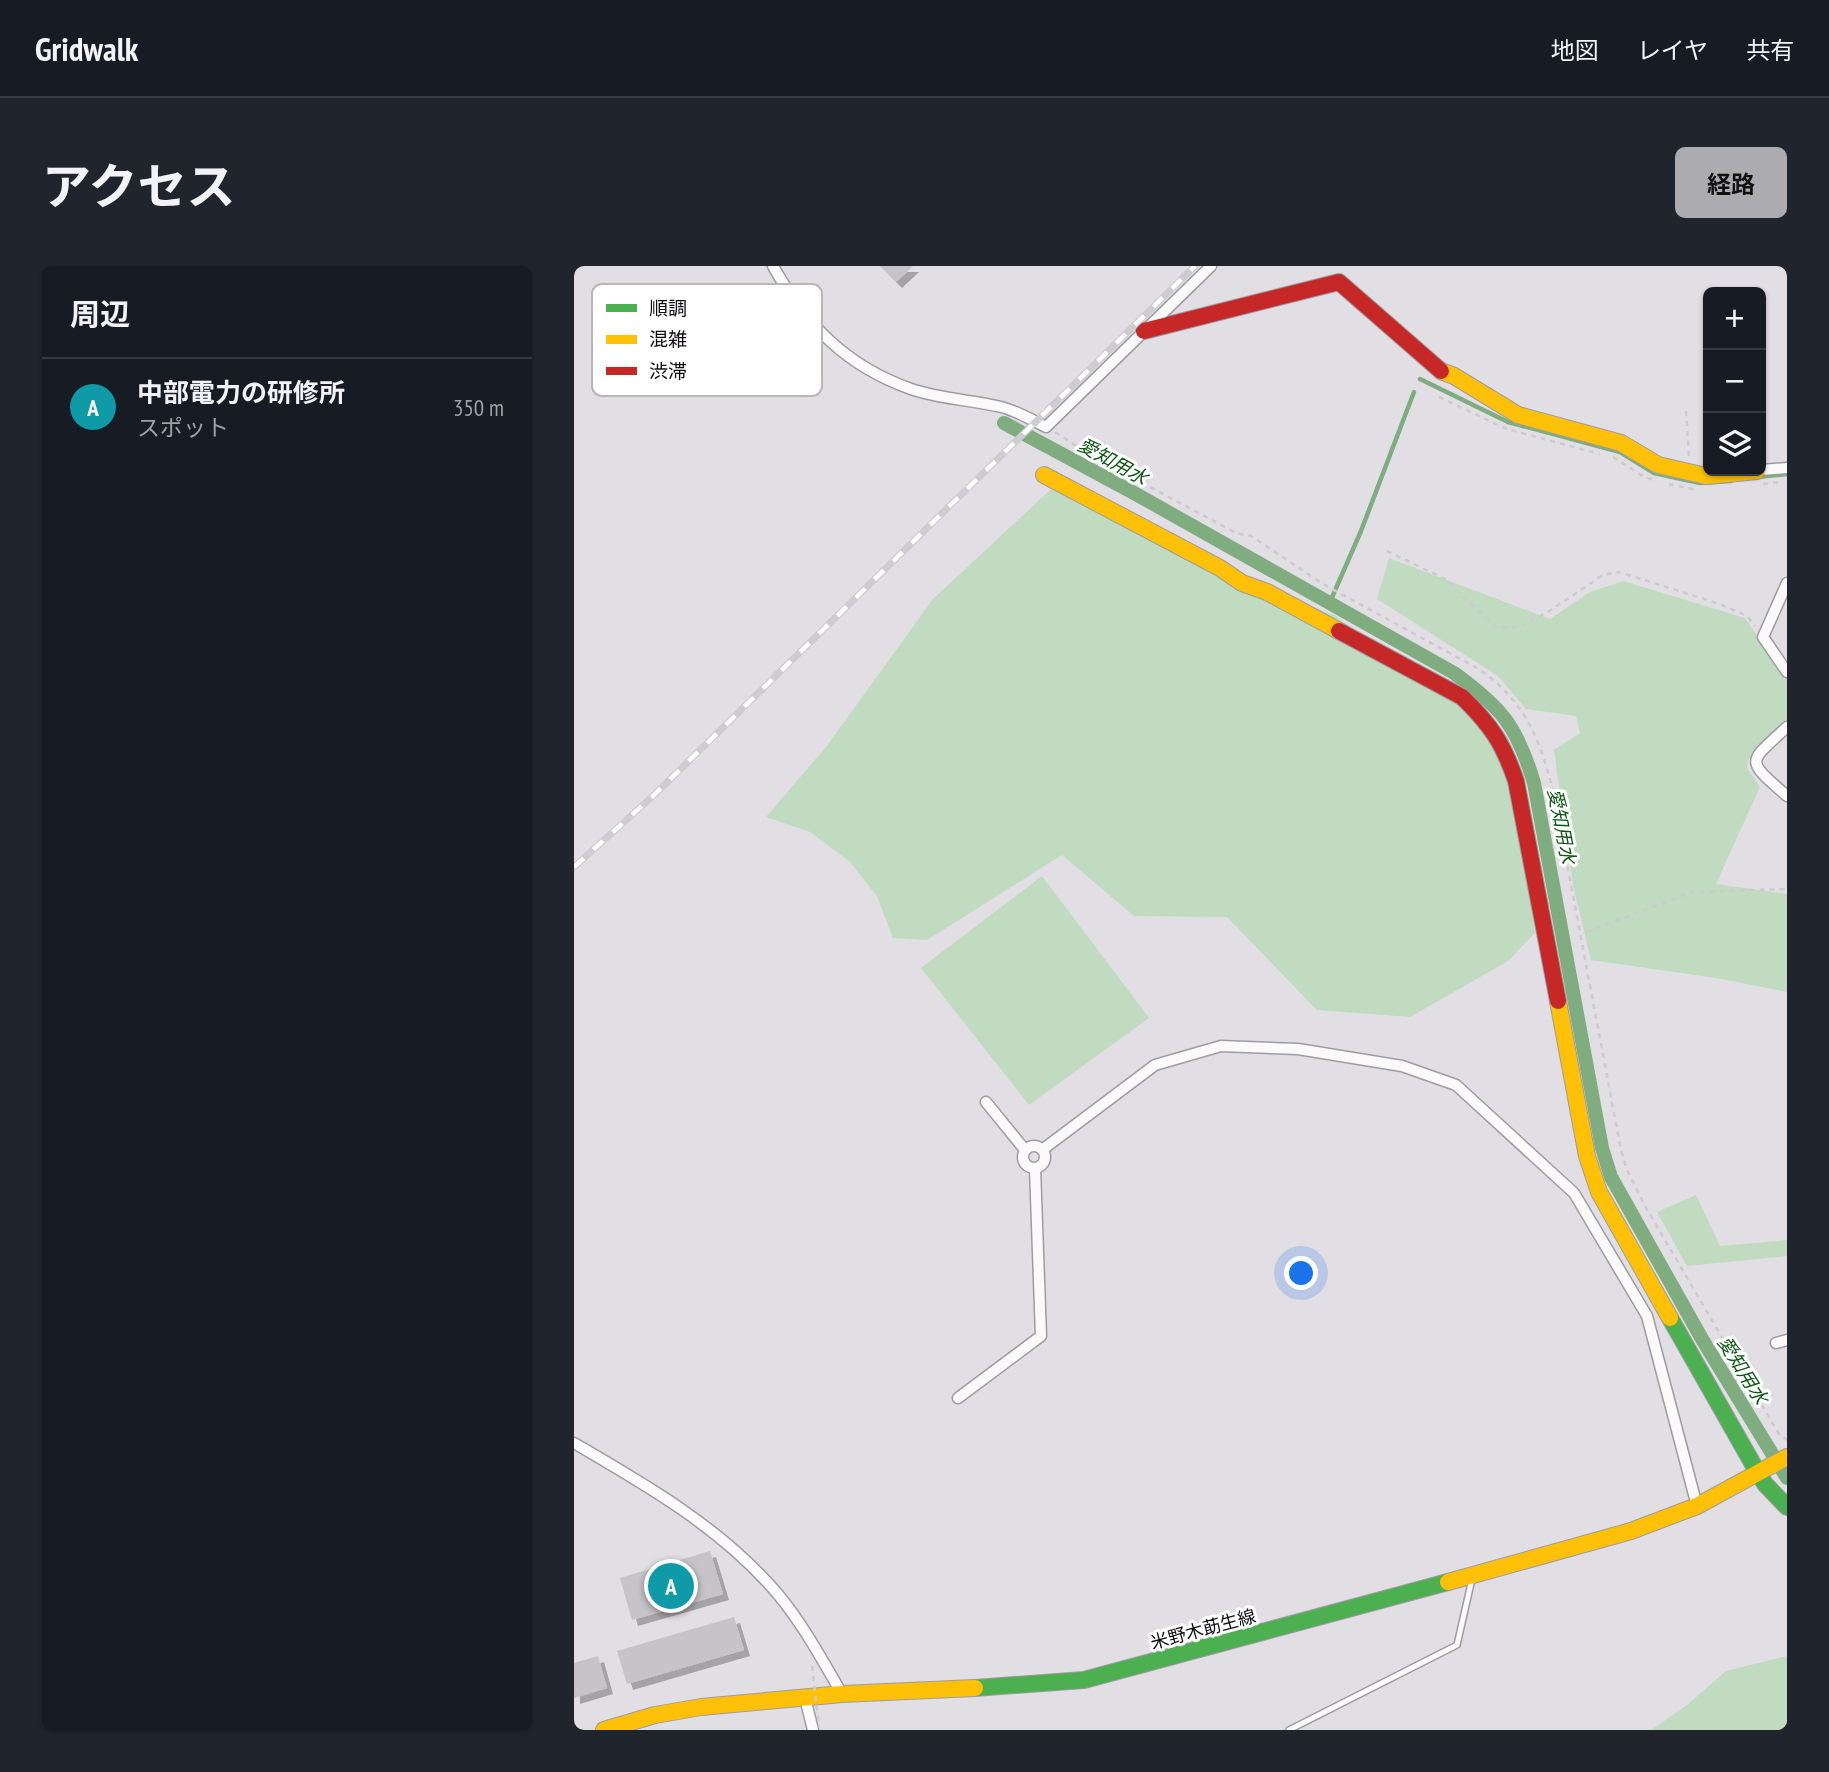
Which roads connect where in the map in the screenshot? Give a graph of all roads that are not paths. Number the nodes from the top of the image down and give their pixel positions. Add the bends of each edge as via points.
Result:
1 (773, 266) edge
2 (1211, 266) edge
3 (783, 284) edge
4 (1144, 331) junction
5 (822, 334) edge
6 (1787, 468) edge
7 (1766, 470) edge
8 (1044, 475) dead end
9 (1703, 475) edge
10 (1787, 583) edge
11 (1787, 671) edge
12 (1787, 727) edge
13 (1787, 796) edge
14 (986, 1102) dead end
15 (1025, 1150) junction
16 (1042, 1150) junction
17 (1035, 1168) junction
18 (958, 1398) dead end
19 (574, 1443) edge
20 (1787, 1457) edge
21 (1760, 1472) junction
22 (1697, 1506) junction
23 (1787, 1507) edge
24 (1473, 1576) junction
25 (842, 1694) junction
26 (805, 1698) junction
27 (816, 1729) edge
28 (604, 1730) edge
29 (1289, 1730) edge

1 - 3 street
2 - 4 street
4 - 5 street via 1046,427 1005,408 912,389 855,362
4 - 9 street via 1339,282 1440,370 1518,415 1621,443 1658,465
6 - 7 street
8 - 21 street via 1450,690 1478,712 1498,737 1516,781 1593,1176
10 - 11 street via 1763,637
12 - 13 street via 1755,760 1759,771
14 - 15 street
15 - 16 street via 1032,1146
15 - 17 street via 1023,1161
16 - 17 street via 1044,1159
16 - 22 street via 1154,1065 1221,1046 1298,1049 1402,1066 1456,1085 1574,1193 1647,1316
17 - 18 street via 1041,1336
19 - 25 street via 716,1534 769,1583
20 - 21 street, 米野木莇生線
21 - 22 street, 米野木莇生線
21 - 23 street via 1765,1485
22 - 24 street, 米野木莇生線 via 1631,1531
24 - 25 street, 米野木莇生線 via 1084,1680
24 - 29 lane via 1457,1645
25 - 26 street, 米野木莇生線
26 - 27 street
26 - 28 street, 米野木莇生線 via 701,1707

